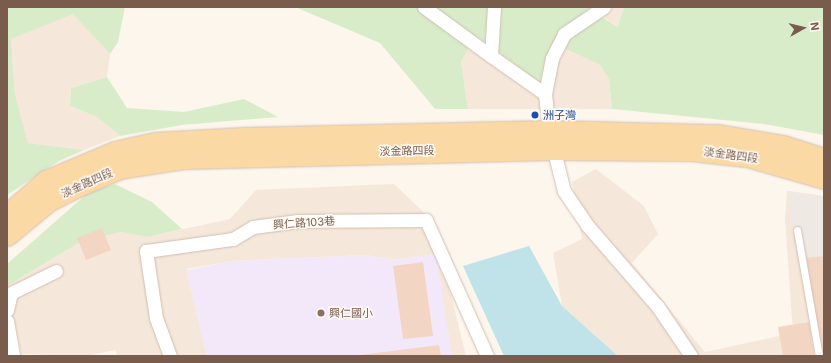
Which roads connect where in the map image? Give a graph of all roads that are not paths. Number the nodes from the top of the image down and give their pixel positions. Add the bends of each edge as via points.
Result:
1 (424, 7) edge
2 (494, 7) edge
3 (604, 7) edge
4 (491, 56) junction
5 (545, 94) junction
6 (551, 140) junction
7 (824, 159) edge
8 (824, 178) edge
9 (7, 215) edge
10 (797, 230) dead end
11 (7, 235) edge
12 (56, 271) dead end
13 (7, 310) edge
14 (7, 321) edge
15 (13, 356) edge
16 (170, 356) edge
17 (487, 356) edge
18 (691, 356) edge
19 (819, 356) edge

1 - 4 street
2 - 4 street
3 - 5 street via 564,34 552,58
4 - 5 street
5 - 6 street
6 - 7 main road, 淡金路四段 via 718,135 783,146
6 - 8 main road, 淡金路四段 via 747,156
6 - 9 main road, 淡金路四段 via 244,138 155,143 115,152 46,181
6 - 11 main road, 淡金路四段 via 262,154 156,162 120,168 48,201
6 - 18 street via 564,191 587,225 658,307
10 - 19 lane
12 - 13 street via 11,292
14 - 15 street
16 - 17 street, 興仁路103巷 via 156,318 146,251 233,239 253,227 298,221 426,220

